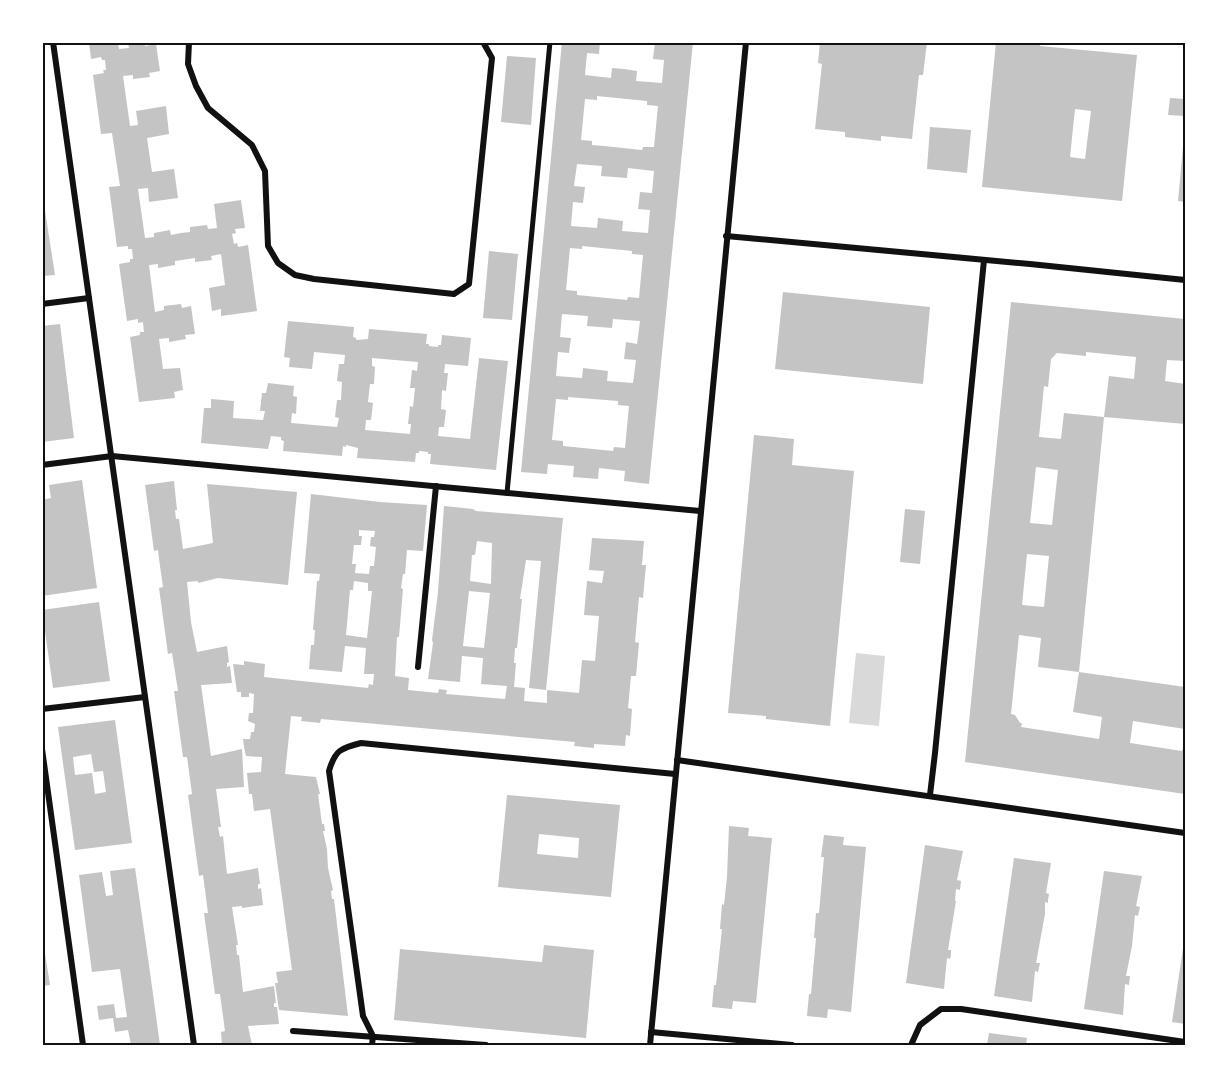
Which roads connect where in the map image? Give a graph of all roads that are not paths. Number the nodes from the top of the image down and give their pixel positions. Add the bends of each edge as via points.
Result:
1 (53, 42) edge
2 (189, 42) edge
3 (483, 42) edge
4 (550, 42) edge
5 (746, 42) edge
6 (726, 236) junction
7 (984, 260) junction
8 (1185, 280) edge
9 (89, 298) junction
10 (42, 304) edge
11 (112, 456) junction
12 (42, 465) edge
13 (436, 486) junction
14 (507, 493) junction
15 (700, 511) junction
16 (418, 667) dead end
17 (145, 697) junction
18 (42, 709) edge
19 (42, 749) edge
20 (677, 760) junction
21 (675, 774) junction
22 (930, 795) junction
23 (1185, 833) edge
24 (293, 1031) dead end
25 (651, 1032) junction
26 (373, 1036) junction
27 (1185, 1042) edge
28 (461, 1044) edge
29 (83, 1045) edge
30 (194, 1045) edge
31 (372, 1045) edge
32 (486, 1045) edge
33 (650, 1045) edge
34 (792, 1045) edge
35 (911, 1045) edge

1 - 9 street
2 - 3 street via 188,64 208,108 252,145 265,171 268,246 278,263 295,275 314,279 454,294 469,284 474,252 492,58
4 - 14 street
5 - 6 street
6 - 7 street
6 - 15 street
7 - 8 street
7 - 22 street
9 - 10 street
9 - 11 street
11 - 12 street
11 - 13 street
11 - 17 street
13 - 14 street
13 - 16 street
14 - 15 street
15 - 20 street
17 - 18 street
17 - 30 street
19 - 29 street
20 - 21 street
20 - 22 street
21 - 25 street
21 - 26 street via 361,743 342,747 329,771 363,1016
22 - 23 street
24 - 26 street
25 - 33 street
25 - 34 street
26 - 28 street
26 - 31 street
27 - 35 street via 941,1009 920,1025
28 - 32 street

